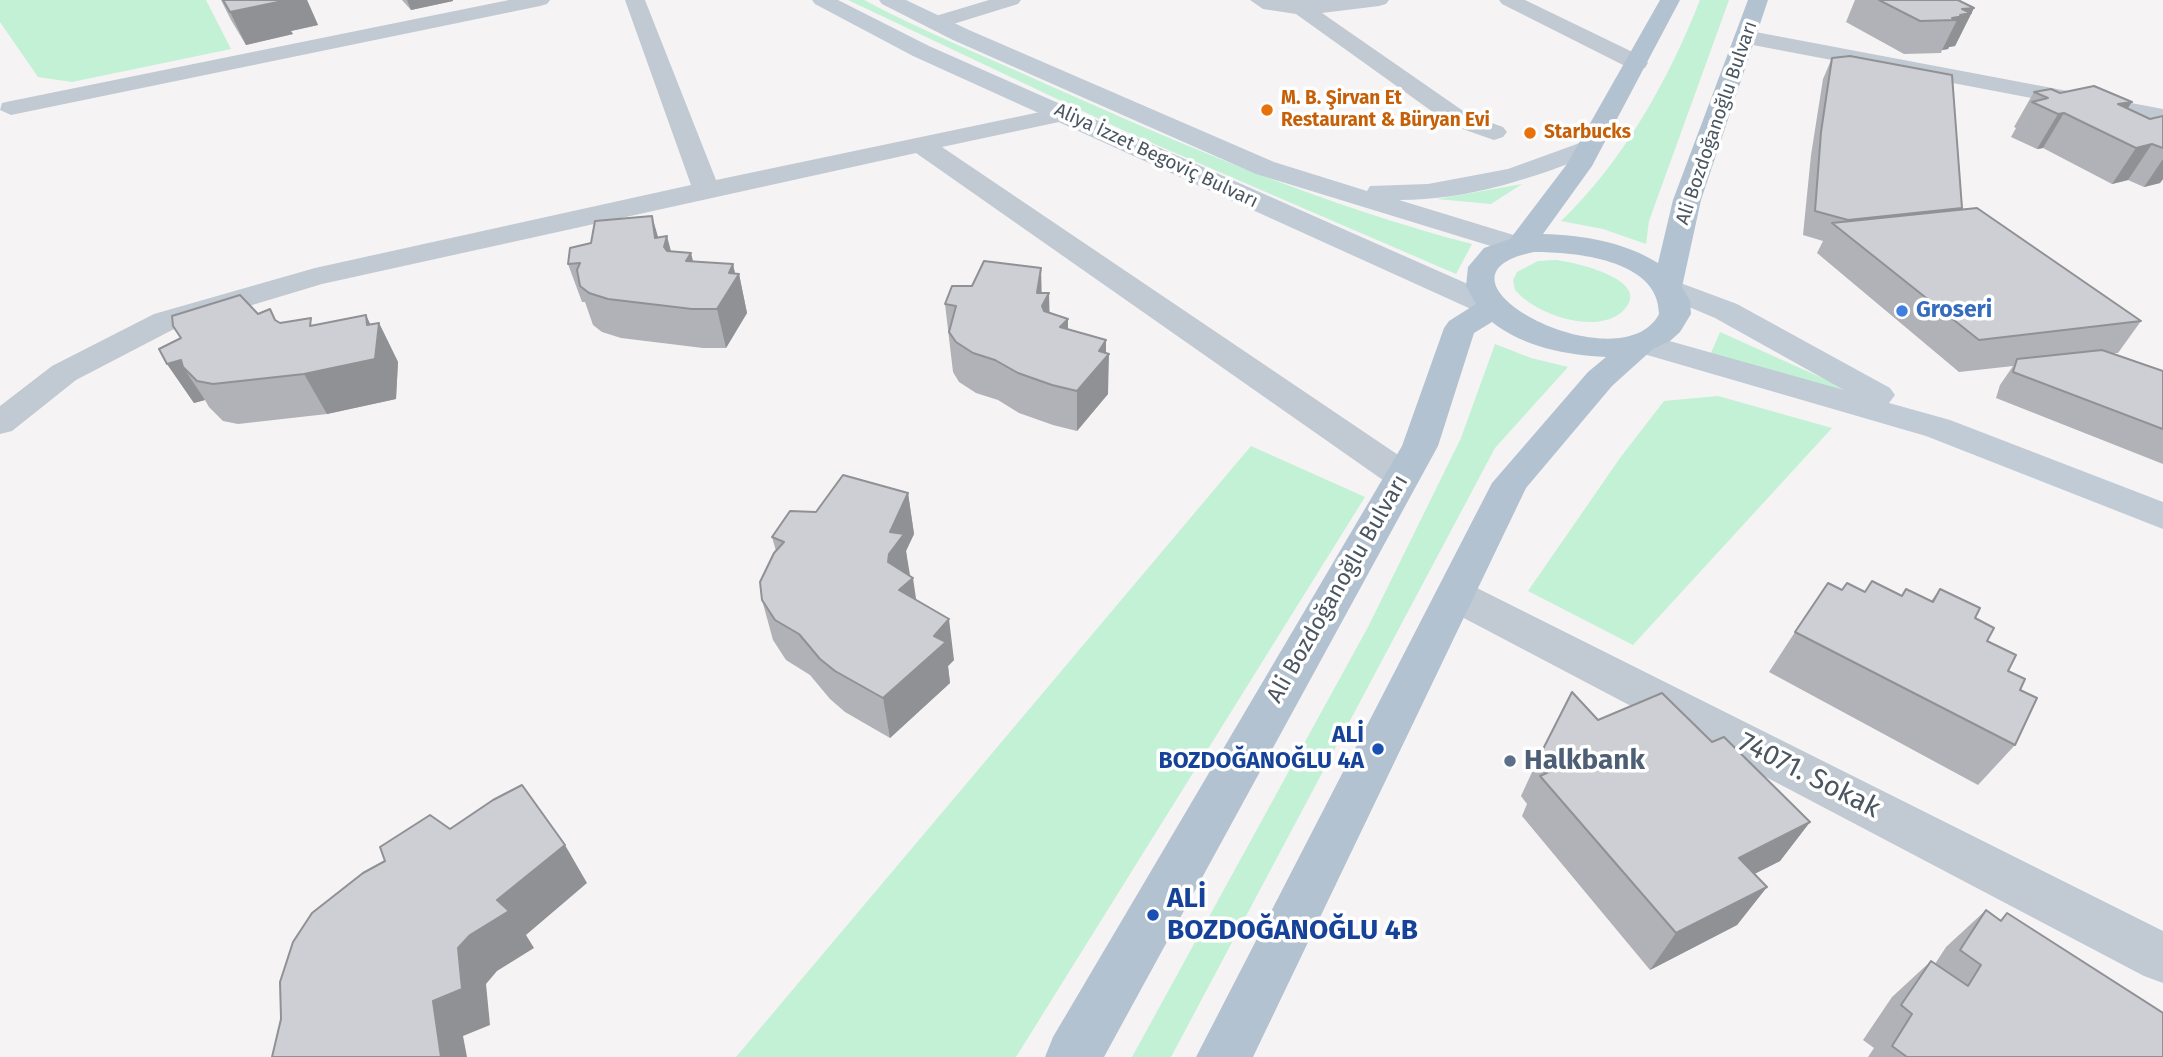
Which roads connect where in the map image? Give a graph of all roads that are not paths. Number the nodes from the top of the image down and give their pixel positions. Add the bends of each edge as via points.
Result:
1 (540, 0) edge
2 (635, 0) edge
3 (822, 0) edge
4 (889, 0) edge
5 (1011, 0) edge
6 (1260, 0) edge
7 (1379, 0) edge
8 (1508, 0) edge
9 (1670, 0) edge
10 (1758, 0) edge
11 (1299, 6) junction
12 (937, 23) junction
13 (1745, 37) junction
14 (1637, 63) junction
15 (4, 108) edge
16 (1064, 114) junction
17 (2163, 116) edge
18 (1494, 131) dead end
19 (920, 144) junction
20 (1588, 148) junction
21 (706, 190) junction
22 (1343, 192) junction
23 (1520, 246) junction
24 (1667, 287) junction
25 (1493, 307) junction
26 (1641, 343) junction
27 (0, 424) edge
28 (1938, 428) junction
29 (1403, 475) junction
30 (2163, 516) edge
31 (1455, 595) junction
32 (2163, 958) edge
33 (1231, 1051) edge
34 (1073, 1057) edge

1 - 15 street
2 - 21 street
3 - 16 main road, Aliya İzzet Begoviç Bulvarı via 921,51
4 - 12 main road, Aliya İzzet Begoviç Bulvarı
5 - 12 street
6 - 11 street via 1267,5
7 - 11 street
8 - 14 street
9 - 14 main road
10 - 13 main road, Ali Bozdoğanoğlu Bulvarı
11 - 18 street via 1460,120
12 - 22 main road, Aliya İzzet Begoviç Bulvarı via 1265,168
13 - 17 street
13 - 24 main road, Ali Bozdoğanoğlu Bulvarı via 1687,200
14 - 20 main road
16 - 19 street
16 - 25 main road, Aliya İzzet Begoviç Bulvarı
19 - 21 street
19 - 29 street
20 - 22 main road via 1514,176 1428,192
20 - 23 main road
21 - 27 street via 315,277 165,321 64,373
22 - 23 main road, Aliya İzzet Begoviç Bulvarı
23 - 24 main road via 1565,243 1597,248 1649,271
23 - 25 main road via 1489,258 1480,272 1481,289
24 - 26 main road via 1676,304 1675,320 1663,333
24 - 28 main road via 1726,311
25 - 26 main road via 1515,324 1546,337 1590,346
25 - 29 main road, Ali Bozdoğanoğlu Bulvarı via 1460,328 1420,446
26 - 28 main road
26 - 31 main road via 1600,379 1510,483
28 - 30 main road
29 - 34 main road, Ali Bozdoğanoğlu Bulvarı
31 - 32 street, 74071. Sokak
31 - 33 main road

